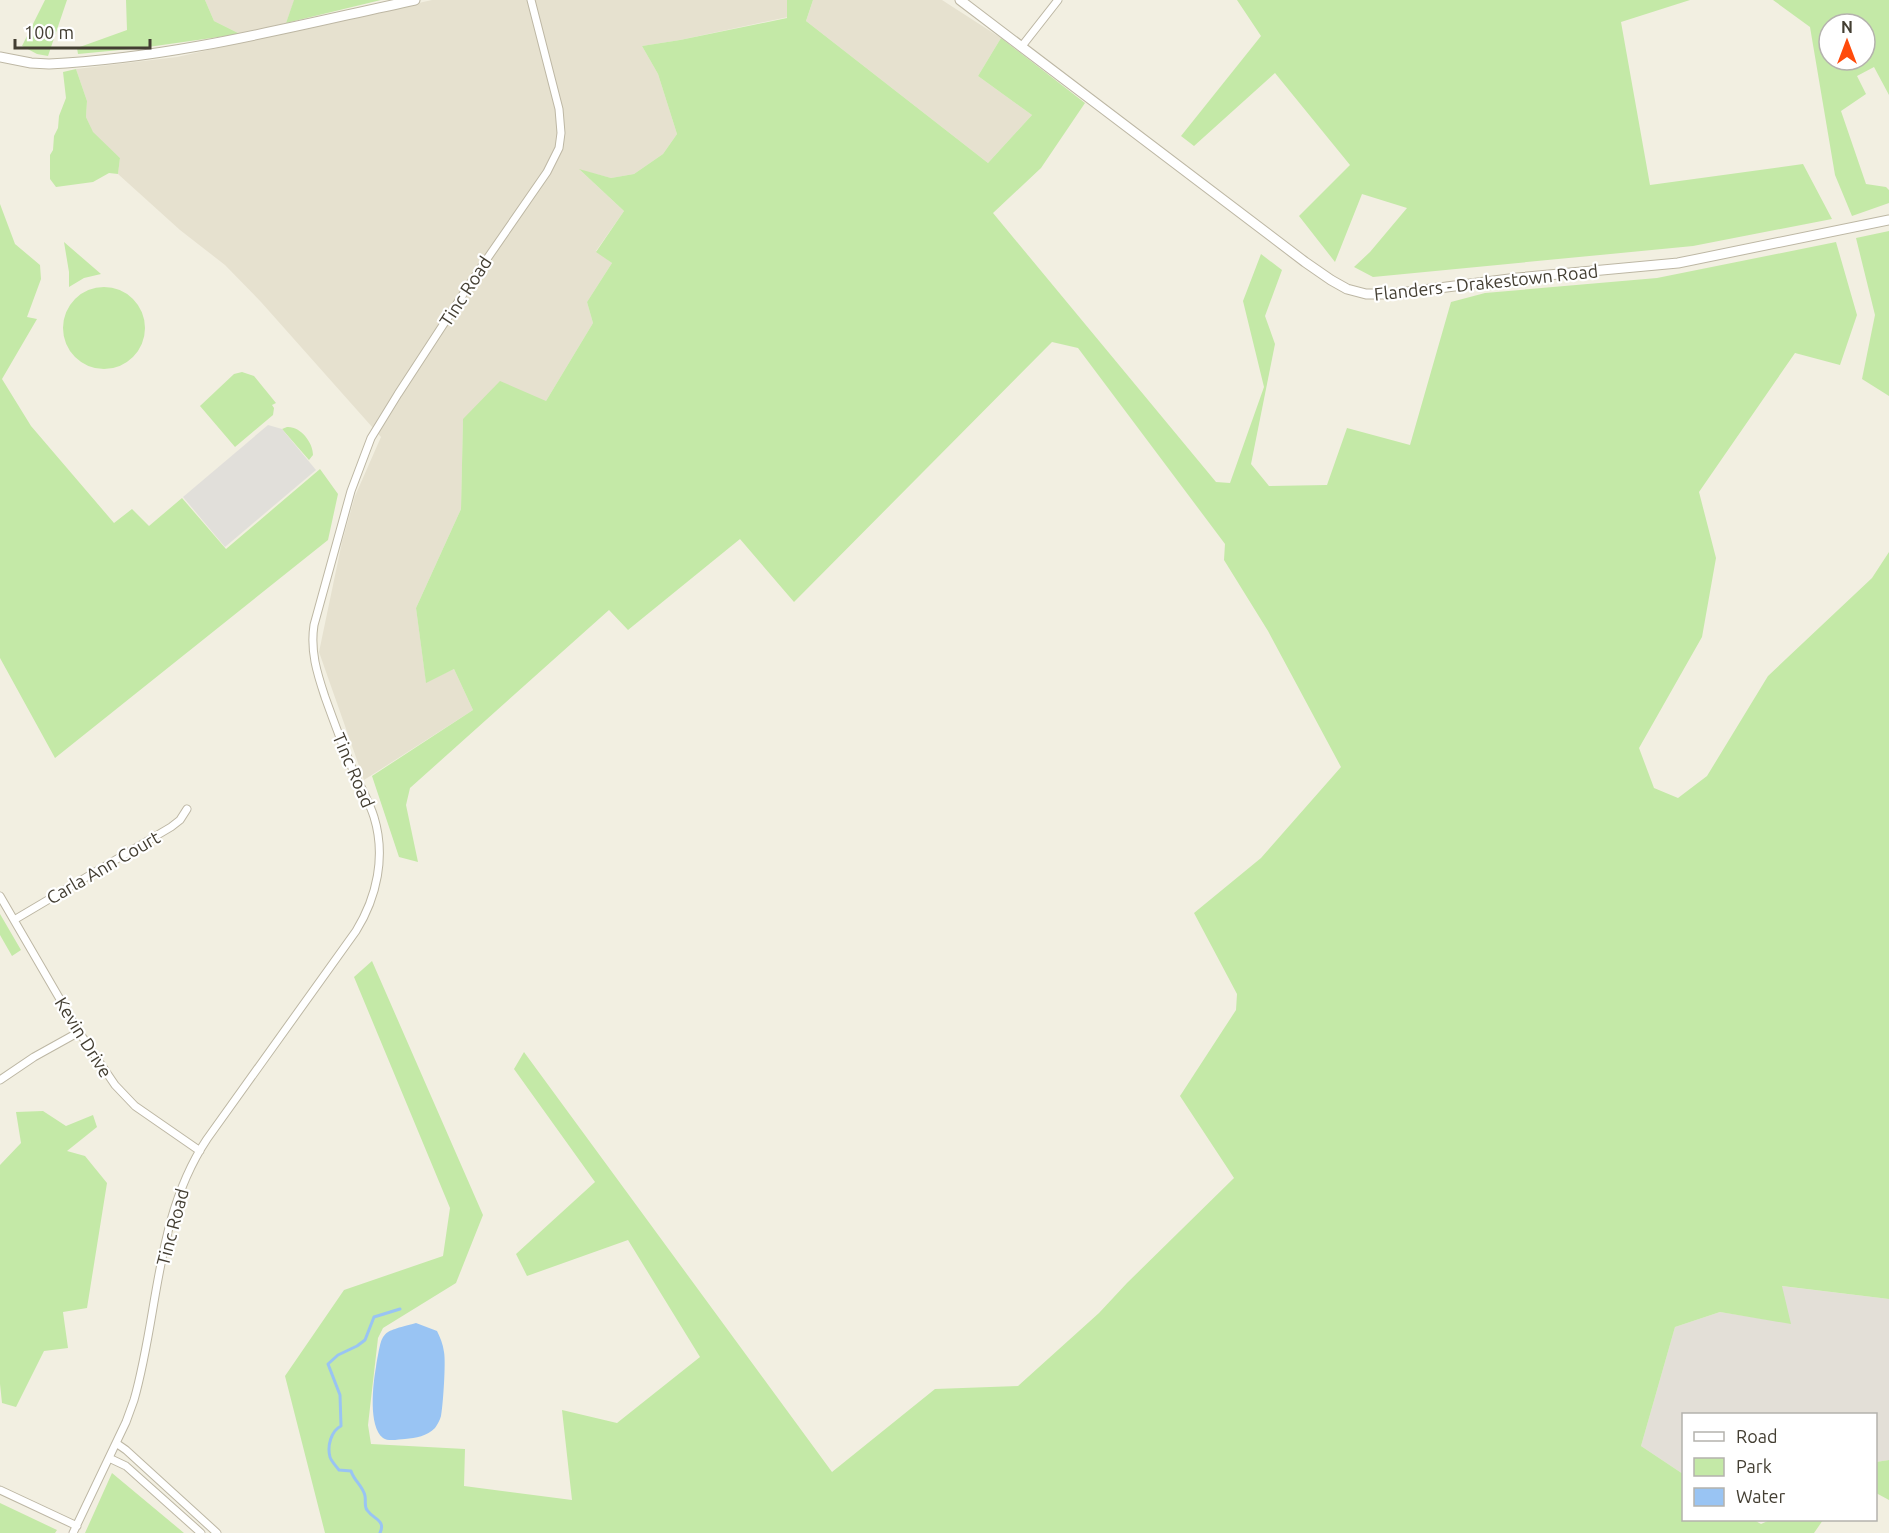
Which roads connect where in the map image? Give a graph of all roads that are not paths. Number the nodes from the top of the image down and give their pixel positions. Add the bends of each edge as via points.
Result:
1 (415, 0) edge
2 (531, 0) edge
3 (960, 0) edge
4 (1058, 0) edge
5 (1023, 46) junction
6 (0, 57) edge
7 (1889, 220) edge
8 (187, 809) dead end
9 (0, 896) edge
10 (14, 920) junction
11 (79, 1032) junction
12 (0, 1080) edge
13 (200, 1151) junction
14 (116, 1443) junction
15 (109, 1458) junction
16 (0, 1490) edge
17 (75, 1530) edge
18 (201, 1533) edge
19 (217, 1533) edge

1 - 6 street via 164,53 49,64
2 - 13 street, Tinc Road via 559,109 559,148 371,438 351,491 314,625 312,648 318,676 377,830 379,869 374,892 356,931
3 - 5 street, Flanders - Drakestown Road
4 - 5 street
5 - 7 street, Flanders - Drakestown Road via 1318,271 1344,288 1366,294 1678,263
8 - 10 street, Carla Ann Court via 171,827
9 - 10 street, Kevin Drive
10 - 11 street, Kevin Drive
11 - 12 street
11 - 13 street, Kevin Drive via 115,1085 135,1106
13 - 14 street, Tinc Road via 172,1214 138,1387
14 - 15 street, Tinc Road
14 - 19 street
15 - 17 street, Tinc Road
15 - 18 street via 126,1466
16 - 17 street

